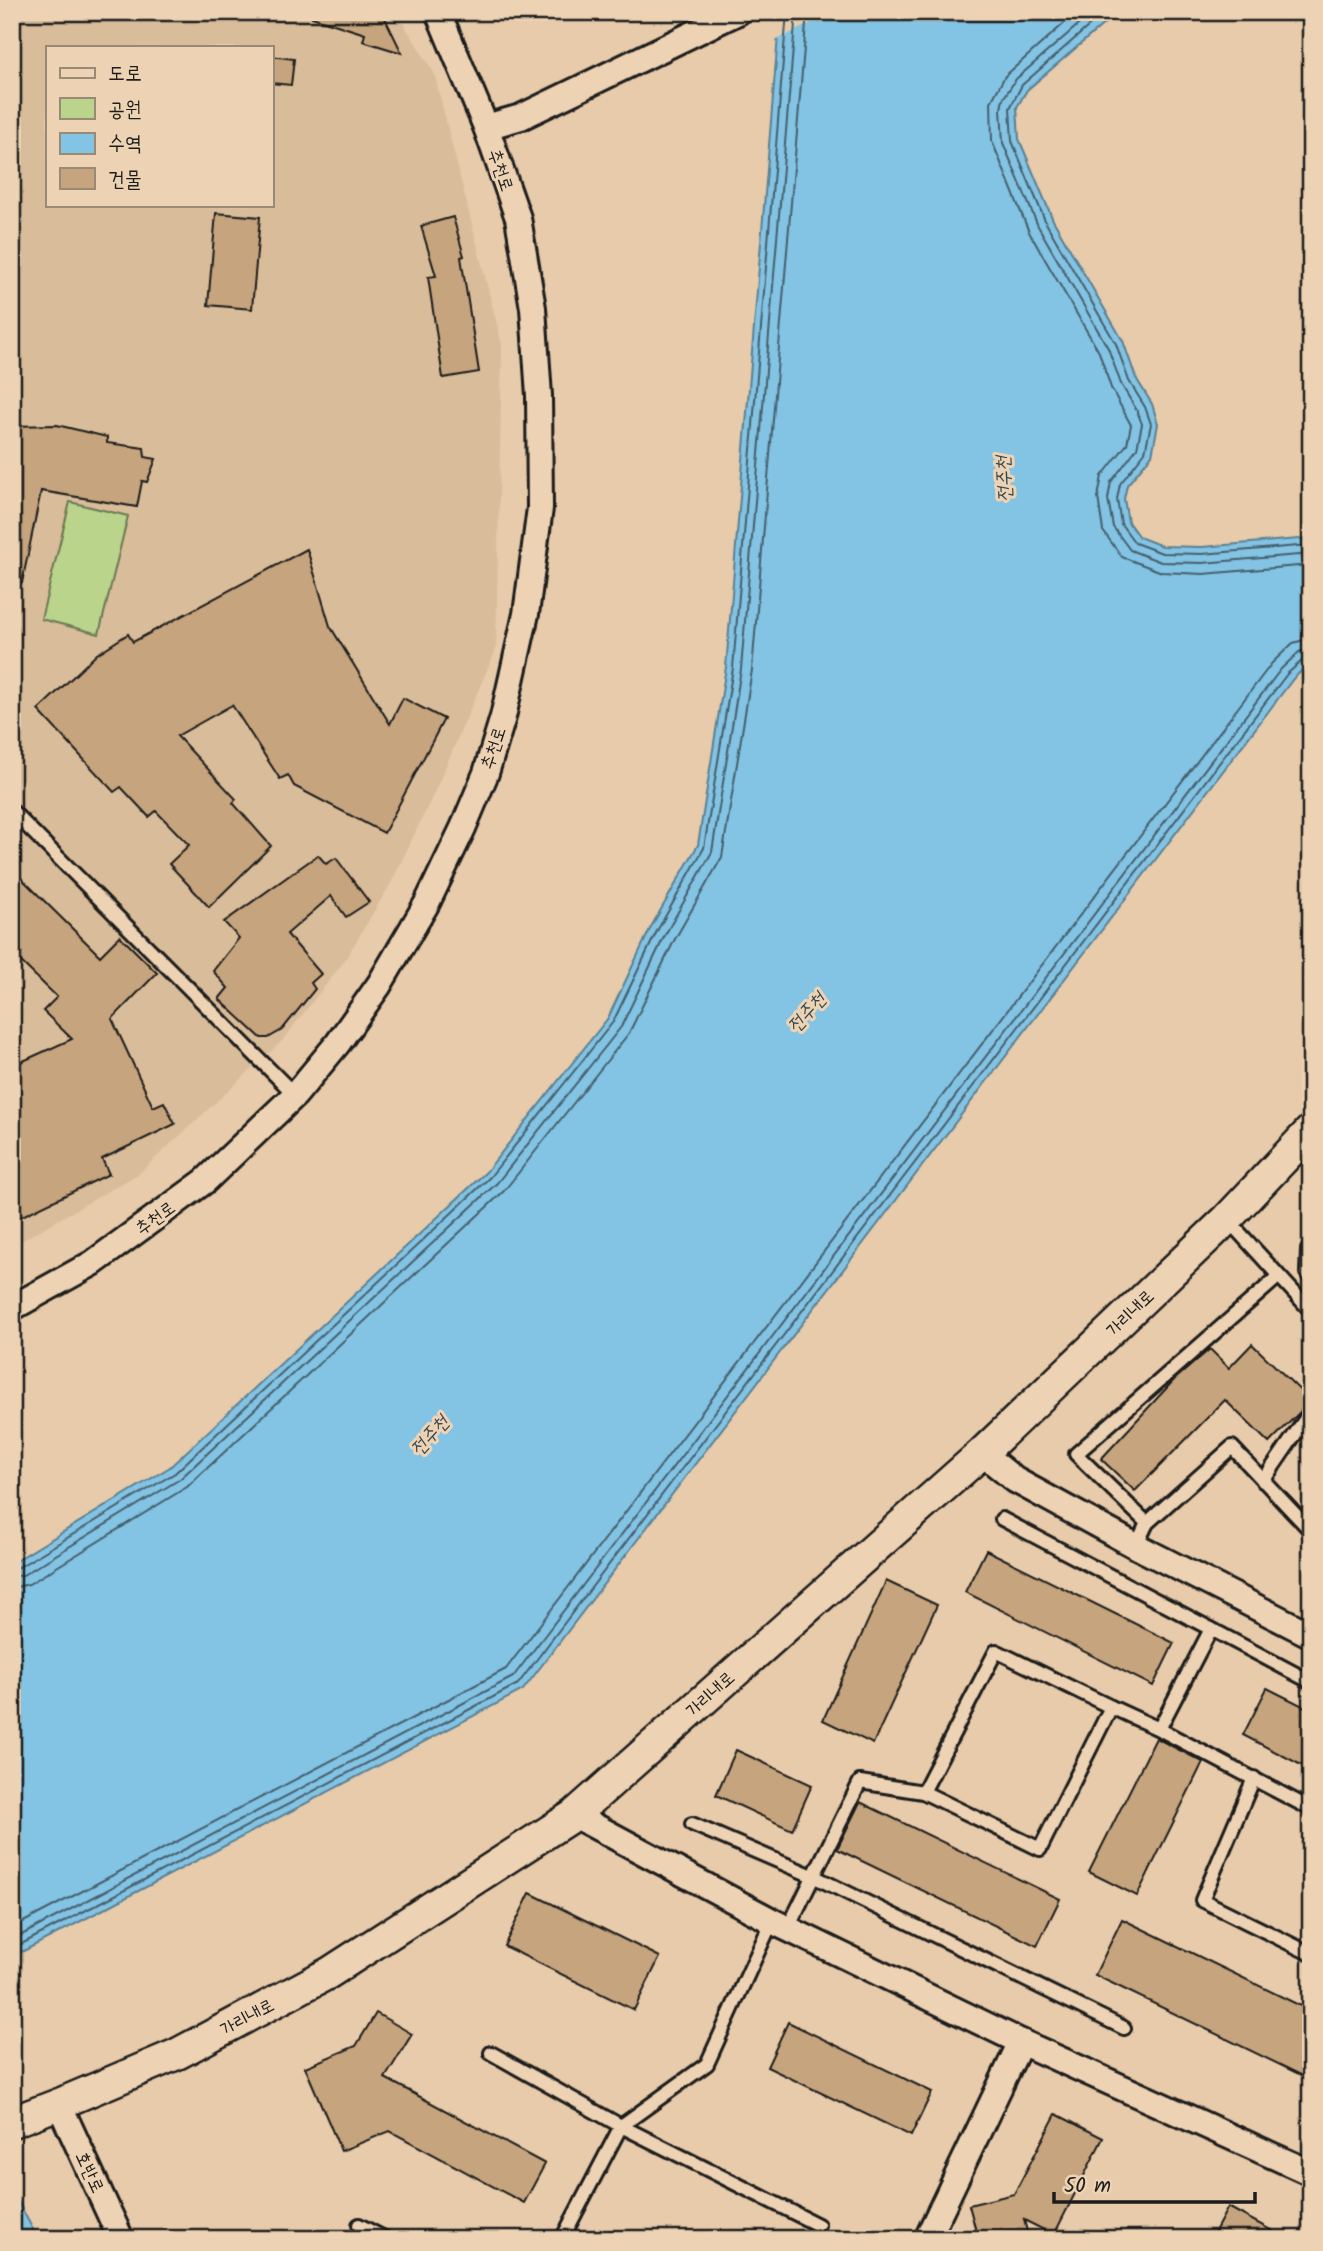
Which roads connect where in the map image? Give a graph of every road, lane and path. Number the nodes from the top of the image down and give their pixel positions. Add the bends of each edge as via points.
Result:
1 (438, 12) edge
2 (738, 12) edge
3 (486, 127) junction
4 (12, 811) edge
5 (295, 1095) junction
6 (1311, 1130) edge
7 (1227, 1219) junction
8 (1311, 1248) edge
9 (1278, 1277) junction
10 (1311, 1277) edge
11 (12, 1308) edge
12 (1311, 1311) edge
13 (1311, 1411) edge
14 (982, 1453) junction
15 (1263, 1480) junction
16 (1002, 1519) dead end
17 (1147, 1523) junction
18 (1311, 1531) edge
19 (1136, 1546) junction
20 (1211, 1629) junction
21 (1311, 1635) edge
22 (1311, 1682) edge
23 (1111, 1707) junction
24 (1159, 1729) junction
25 (1254, 1779) junction
26 (923, 1792) junction
27 (1311, 1809) edge
28 (574, 1815) junction
29 (692, 1824) dead end
30 (815, 1877) junction
31 (780, 1924) junction
32 (1311, 1954) edge
33 (1124, 2028) dead end
34 (1021, 2042) junction
35 (491, 2053) dead end
36 (59, 2105) junction
37 (12, 2122) edge
38 (621, 2126) junction
39 (1311, 2173) edge
40 (359, 2225) dead end
41 (818, 2225) dead end
42 (121, 2239) edge
43 (386, 2239) edge
44 (562, 2239) edge
45 (927, 2239) edge

1 - 3 street, 추천로
2 - 3 street via 521,117
3 - 5 street, 추천로 via 518,218 533,308 540,508 526,614 486,773 427,903 379,985
4 - 5 lane
5 - 11 street, 추천로 via 205,1181 93,1264
6 - 7 street, 가리내로
7 - 9 lane
7 - 14 street, 가리내로
8 - 10 lane via 1307,1273
9 - 12 lane
9 - 17 lane via 1076,1454
13 - 15 lane
14 - 19 street via 1015,1480
14 - 28 street, 가리내로
15 - 17 lane via 1232,1447
15 - 18 lane
16 - 20 lane
17 - 19 lane
19 - 21 street
20 - 22 lane
20 - 24 lane
23 - 24 lane
23 - 26 lane via 996,1651
23 - 26 lane via 1040,1849
24 - 25 lane
25 - 27 lane
25 - 32 lane via 1202,1900
26 - 30 lane via 860,1782
28 - 31 street
28 - 36 street, 가리내로 via 329,1973 177,2054
29 - 30 lane
30 - 31 lane
30 - 33 lane
31 - 34 street
31 - 38 lane via 707,2064
34 - 39 street
34 - 45 street
35 - 38 lane
36 - 37 street, 가리내로
36 - 42 street, 호반로
38 - 41 lane
38 - 44 lane
40 - 43 lane

